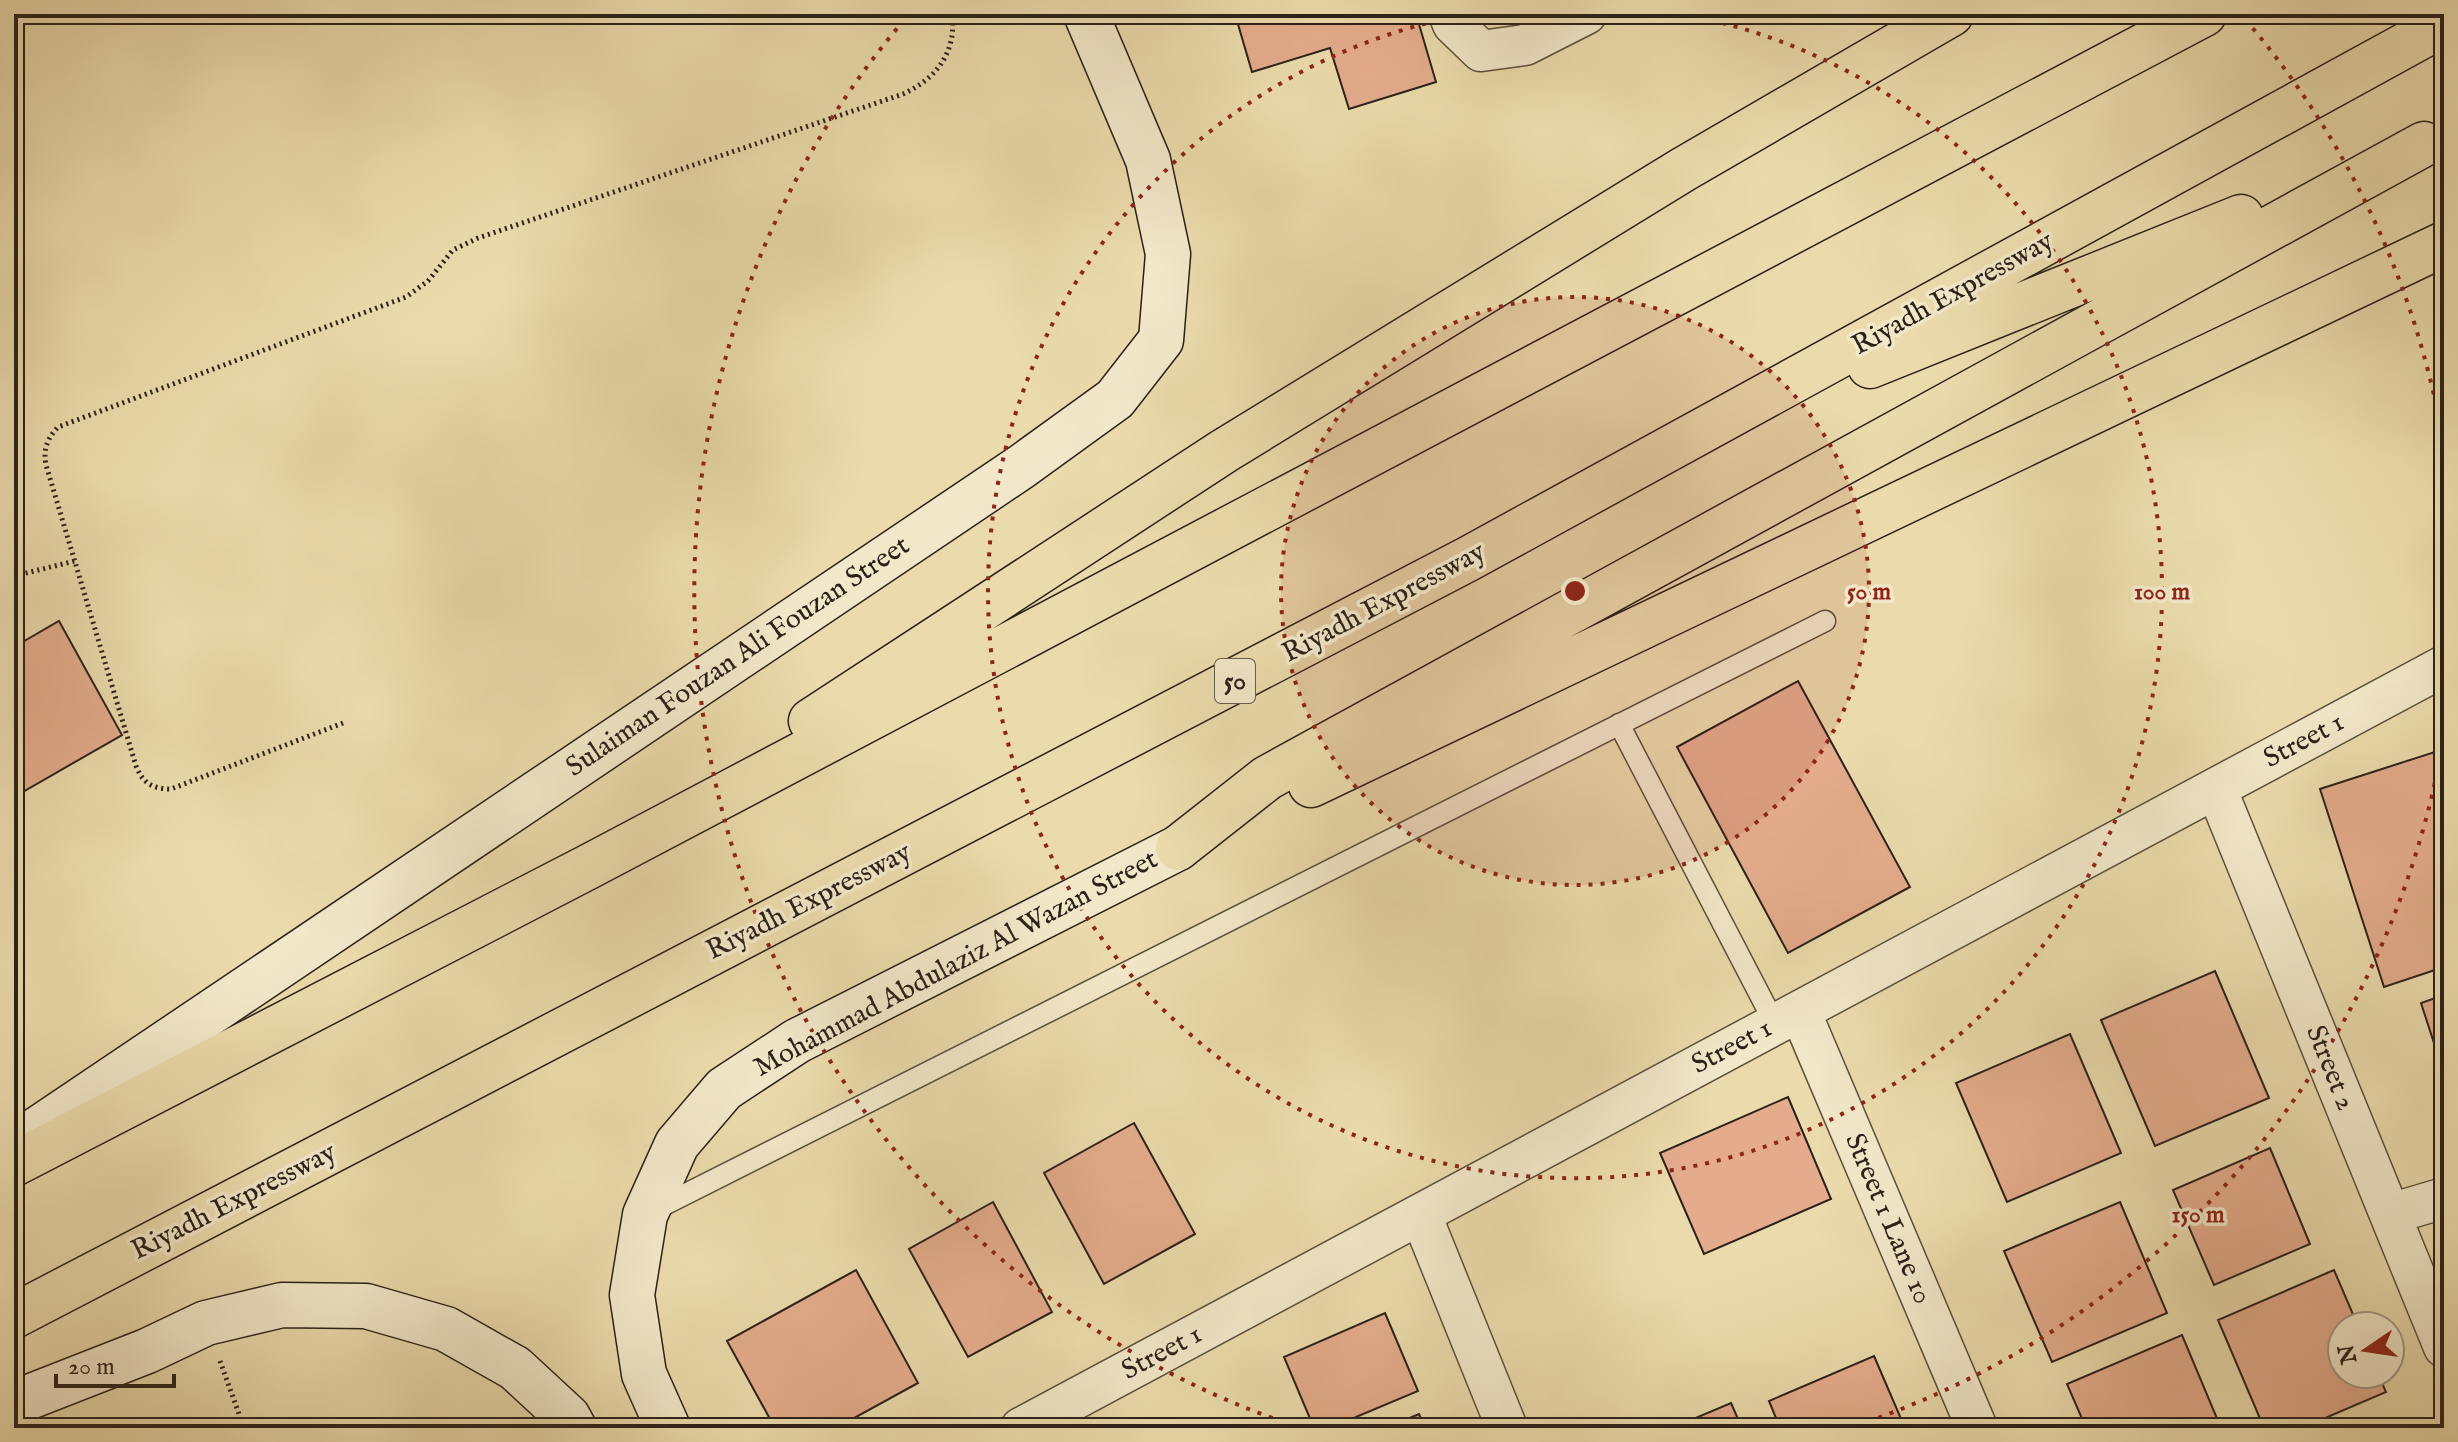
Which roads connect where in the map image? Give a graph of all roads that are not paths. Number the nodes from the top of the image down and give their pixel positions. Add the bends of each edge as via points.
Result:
1 (1086, 14) edge
2 (1449, 14) edge
3 (1586, 14) edge
4 (1951, 14) edge
5 (2204, 14) edge
6 (2444, 24) edge
7 (2434, 140) edge
8 (2444, 244) edge
9 (1468, 559) junction
10 (1825, 621) dead end
11 (2444, 666) edge
12 (1619, 724) junction
13 (2216, 788) junction
14 (1178, 848) junction
15 (588, 867) junction
16 (1788, 1017) junction
17 (14, 1145) edge
18 (14, 1164) edge
19 (2444, 1198) edge
20 (2390, 1214) junction
21 (645, 1215) junction
22 (1421, 1215) junction
23 (14, 1316) edge
24 (2444, 1347) edge
25 (14, 1403) edge
26 (1026, 1427) edge
27 (574, 1428) edge
28 (668, 1428) edge
29 (1507, 1428) edge
30 (1977, 1428) edge

1 - 17 street, Sulaiman Fouzan Ali Fouzan Street via 1148,160 1168,254 1161,340 1115,399
2 - 3 street via 1481,51 1525,45
4 - 15 highway via 1671,176 1224,451
5 - 15 highway
6 - 9 highway, Riyadh Expressway / 50
7 - 9 highway via 1844,377
7 - 14 highway via 1267,778
8 - 14 highway
9 - 23 highway, Riyadh Expressway / 50
10 - 12 lane
11 - 13 street, Street 1
12 - 16 lane
12 - 21 lane
13 - 16 street, Street 1
13 - 20 street, Street 2
14 - 21 street, Mohammad Abdulaziz Al Wazan Street via 797,1041 724,1089 677,1144
15 - 18 highway
16 - 22 street, Street 1
16 - 30 street, Street 1 Lane 10
19 - 20 street
20 - 24 street, Street 2
21 - 28 street, Mohammad Abdulaziz Al Wazan Street via 632,1295 644,1374
22 - 26 street, Street 1
22 - 29 street
25 - 27 street via 206,1323 282,1305 366,1306 446,1329 515,1368

